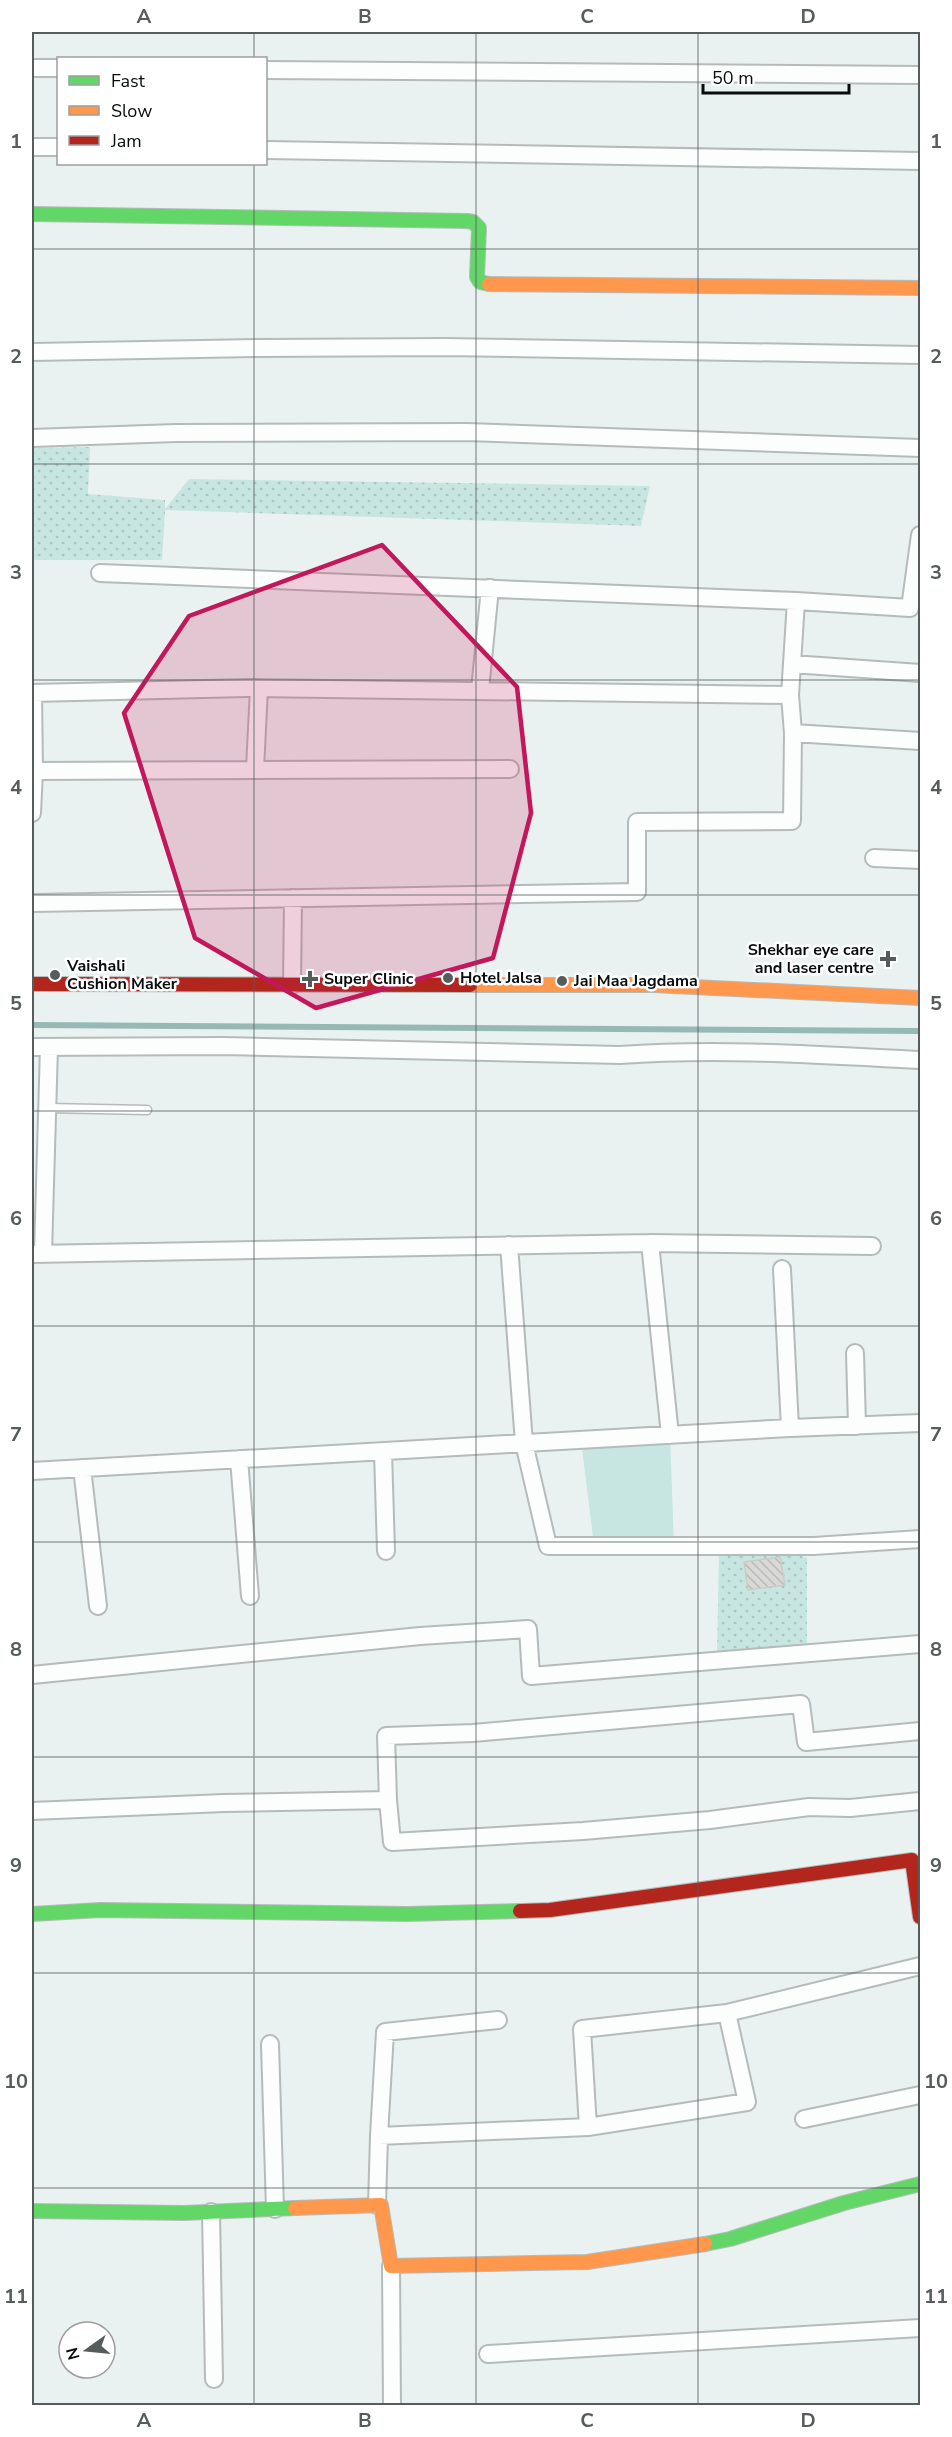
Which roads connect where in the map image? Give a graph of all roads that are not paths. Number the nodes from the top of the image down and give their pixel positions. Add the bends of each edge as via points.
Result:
1 (32, 68) edge
2 (57, 68) edge
3 (267, 70) edge
4 (921, 75) edge
5 (32, 147) edge
6 (57, 147) edge
7 (267, 150) edge
8 (921, 161) edge
9 (32, 214) edge
10 (921, 288) edge
11 (32, 352) edge
12 (921, 354) edge
13 (32, 438) edge
14 (921, 448) edge
15 (921, 535) edge
16 (100, 573) dead end
17 (490, 588) junction
18 (796, 601) junction
19 (915, 608) edge
20 (792, 664) junction
21 (921, 673) edge
22 (259, 688) junction
23 (480, 690) junction
24 (32, 693) edge
25 (790, 695) junction
26 (793, 732) junction
27 (921, 741) edge
28 (255, 769) junction
29 (510, 769) dead end
30 (34, 771) junction
31 (32, 813) edge
32 (874, 858) dead end
33 (921, 860) edge
34 (293, 898) junction
35 (34, 903) dead end
36 (32, 984) edge
37 (292, 985) junction
38 (921, 998) edge
39 (32, 1047) edge
40 (49, 1047) junction
41 (921, 1060) edge
42 (47, 1108) junction
43 (147, 1110) dead end
44 (650, 1243) junction
45 (509, 1245) junction
46 (872, 1246) dead end
47 (37, 1254) edge
48 (782, 1269) dead end
49 (855, 1353) dead end
50 (921, 1423) edge
51 (857, 1426) junction
52 (790, 1428) junction
53 (670, 1435) junction
54 (524, 1443) junction
55 (383, 1452) junction
56 (239, 1459) junction
57 (82, 1468) junction
58 (32, 1471) edge
59 (921, 1539) edge
60 (386, 1551) dead end
61 (250, 1596) dead end
62 (98, 1606) dead end
63 (920, 1644) edge
64 (32, 1675) edge
65 (921, 1731) edge
66 (388, 1800) junction
67 (921, 1801) edge
68 (32, 1811) edge
69 (32, 1914) edge
70 (920, 1914) edge
71 (921, 1966) edge
72 (727, 2013) junction
73 (498, 2020) dead end
74 (270, 2044) dead end
75 (921, 2095) edge
76 (804, 2119) dead end
77 (588, 2127) junction
78 (379, 2136) junction
79 (921, 2184) edge
80 (377, 2205) junction
81 (275, 2209) junction
82 (32, 2211) edge
83 (211, 2212) junction
84 (391, 2266) junction
85 (921, 2328) edge
86 (488, 2354) dead end
87 (214, 2379) dead end
88 (392, 2406) edge

1 - 2 street
3 - 4 street
5 - 6 street
7 - 8 street
9 - 10 street via 467,221 479,228 477,272 483,284
11 - 12 street via 444,347
13 - 14 street via 467,432
15 - 19 street
16 - 17 street
17 - 18 street
17 - 23 street
18 - 19 street
18 - 20 street
20 - 21 street
20 - 25 street
22 - 23 street
22 - 24 street
22 - 28 street
23 - 25 street
24 - 30 street
25 - 26 street
26 - 27 street
26 - 34 street via 792,821 637,822 637,892
28 - 29 street
28 - 30 street
30 - 31 street
32 - 33 street
34 - 35 street
34 - 37 street
36 - 37 street
37 - 38 street via 653,986
39 - 40 street
40 - 41 street via 791,1053
40 - 42 street
42 - 43 lane
42 - 47 street
44 - 45 street
44 - 46 street
44 - 53 street
45 - 47 street
45 - 54 street
48 - 52 street
49 - 51 street
50 - 51 street
51 - 52 street
52 - 53 street
53 - 54 street
54 - 55 street
54 - 59 street via 548,1546 814,1546
55 - 56 street
55 - 60 street
56 - 57 street
56 - 61 street
57 - 58 street
57 - 62 street
63 - 64 street via 531,1676 528,1629 420,1636
65 - 66 street via 806,1742 801,1704 474,1733 386,1736
66 - 67 street via 392,1842 583,1831 809,1807 850,1808
66 - 68 street
69 - 70 street via 100,1910 407,1914 550,1910 912,1860
71 - 72 street
72 - 77 street via 582,2029
72 - 77 street via 747,2102
73 - 78 street via 385,2032
74 - 81 street
75 - 76 street
77 - 78 street
78 - 80 street
79 - 84 street via 844,2203 730,2239 675,2250 587,2262
80 - 81 street
80 - 84 street via 381,2205
81 - 83 street
82 - 83 street
83 - 87 street
84 - 88 street
85 - 86 street

